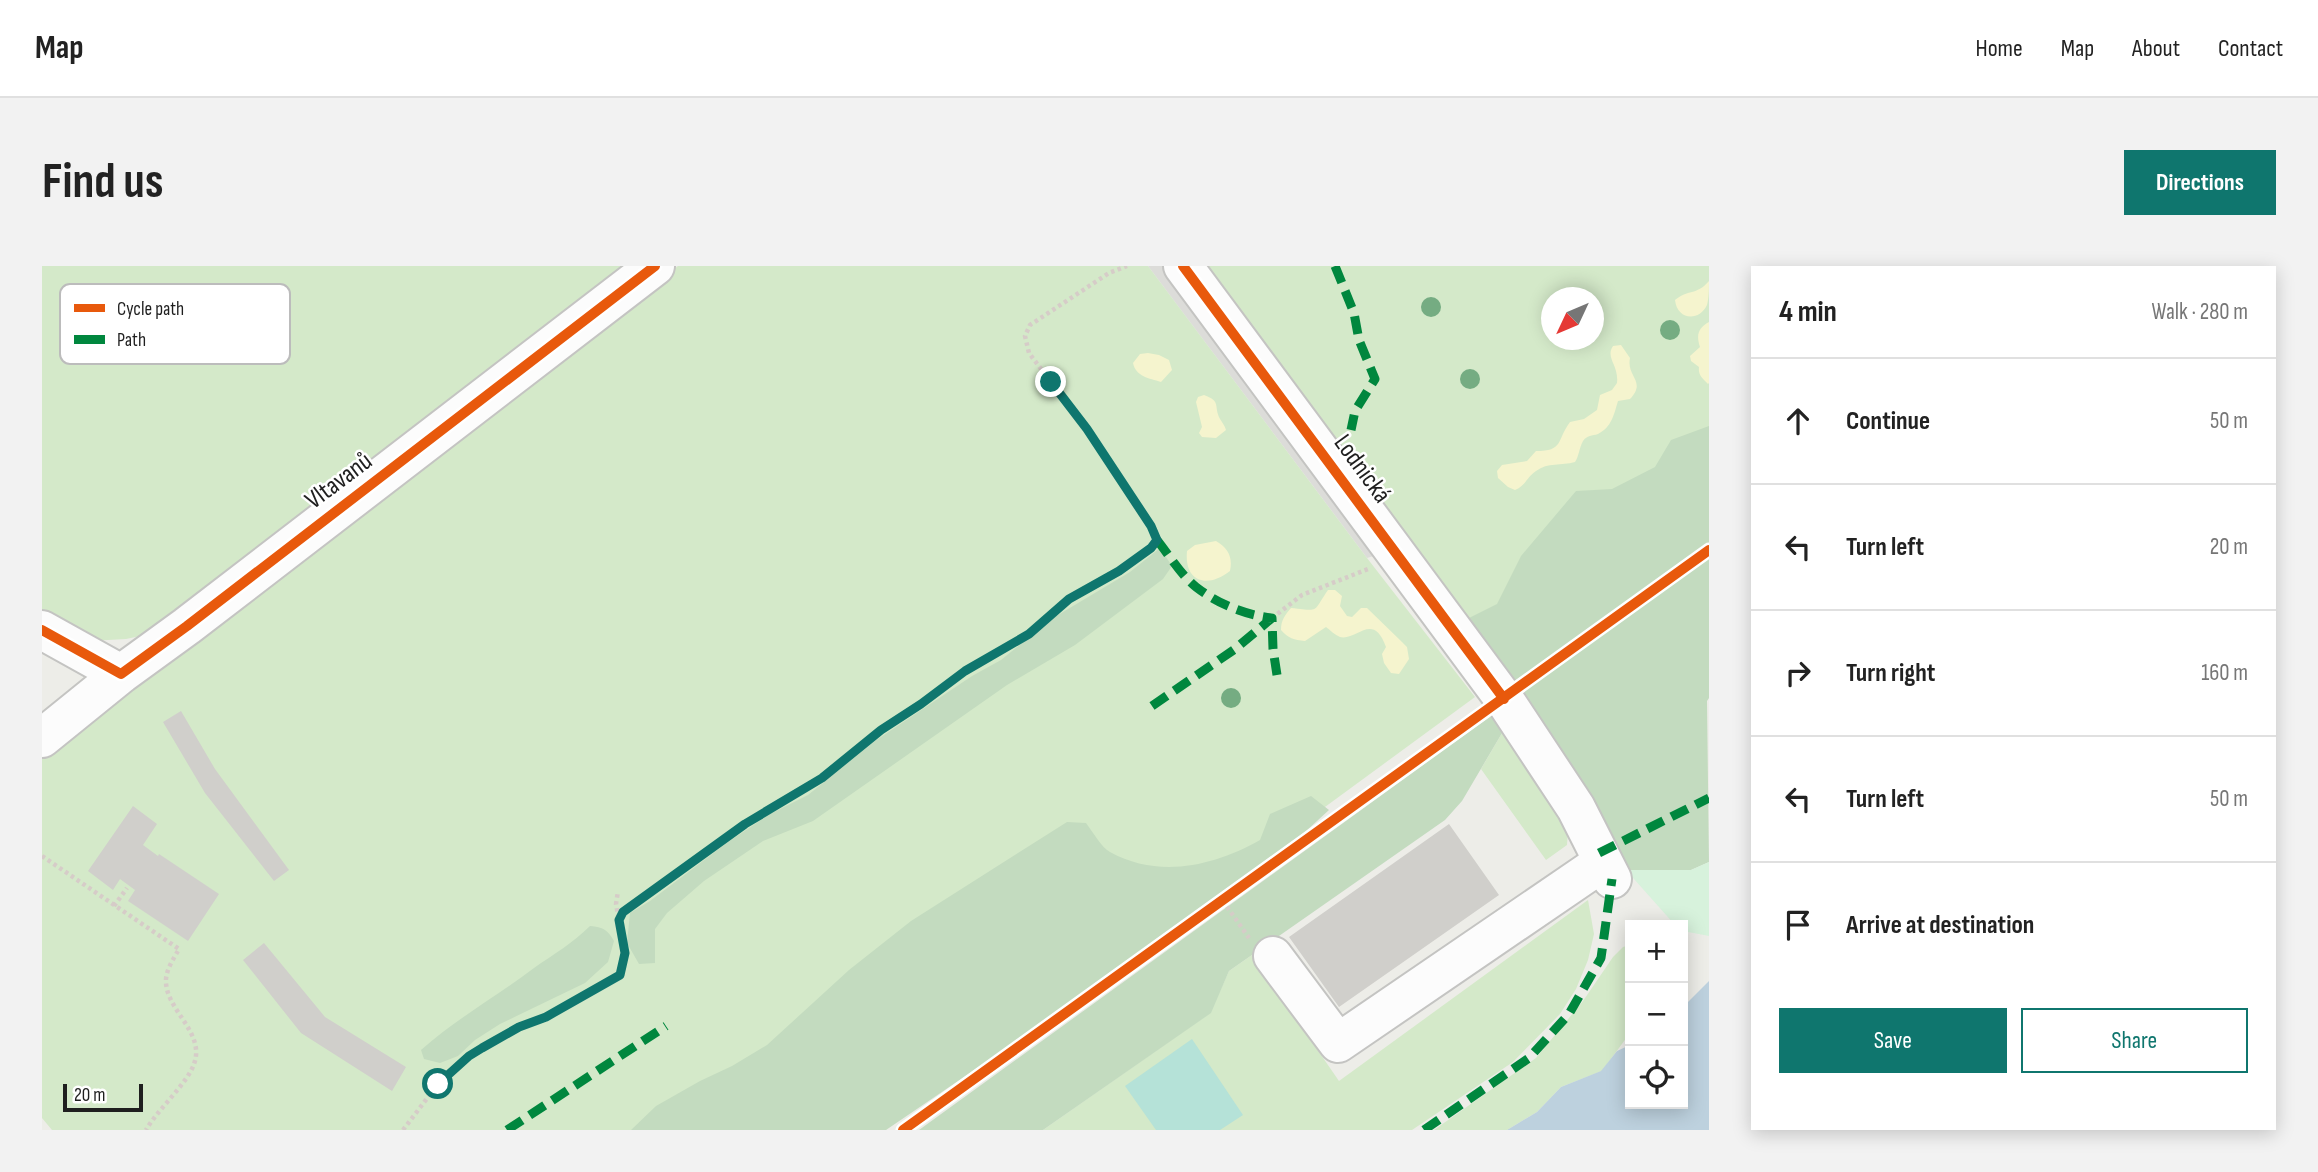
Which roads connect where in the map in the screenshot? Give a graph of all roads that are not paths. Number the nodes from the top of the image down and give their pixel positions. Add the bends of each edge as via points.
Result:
1 (655, 266) edge
2 (1183, 266) edge
3 (42, 630) edge
4 (121, 674) junction
5 (42, 738) edge
6 (1273, 956) dead end

1 - 4 street, Vltavanů
2 - 6 street, Lodnická via 1504,699 1576,808 1608,870 1338,1043
3 - 4 street
4 - 5 street, Vltavanů

